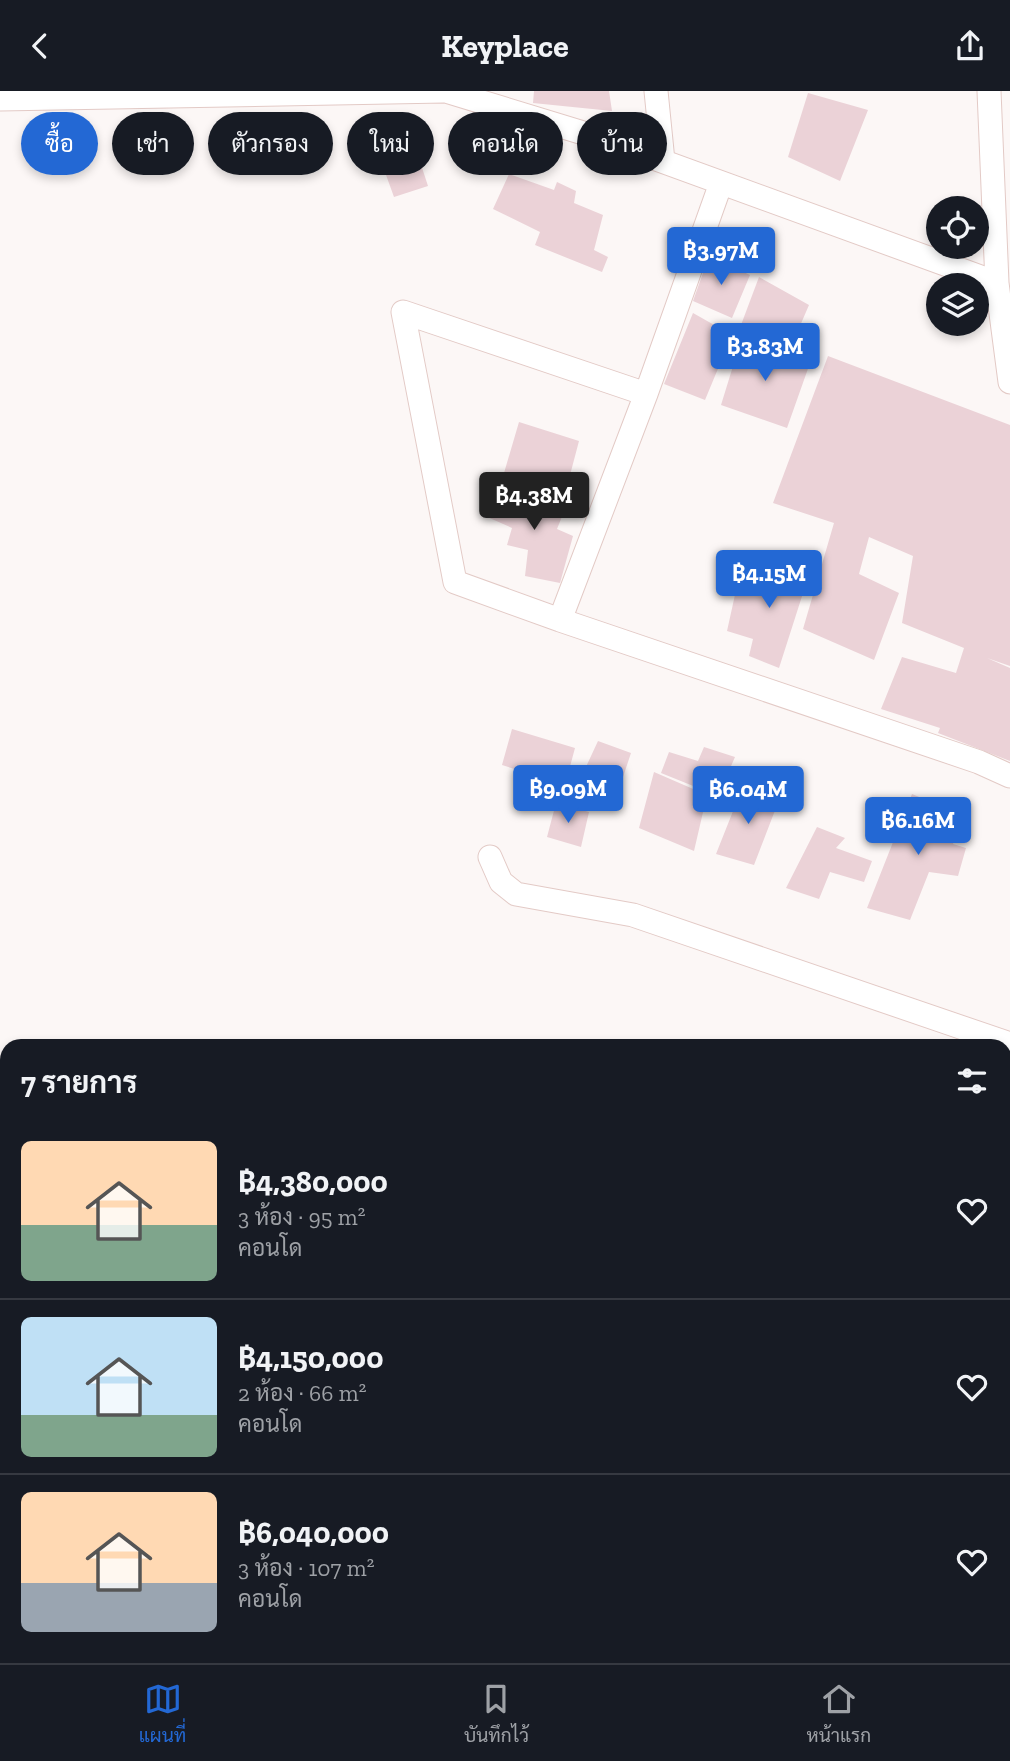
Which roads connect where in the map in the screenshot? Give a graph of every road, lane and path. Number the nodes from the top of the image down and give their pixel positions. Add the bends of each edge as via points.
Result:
1 (445, 91) edge
2 (656, 91) edge
3 (989, 91) edge
4 (0, 99) edge
5 (658, 112) edge
6 (577, 131) edge
7 (667, 163) edge
8 (721, 183) junction
9 (997, 283) junction
10 (1010, 382) edge
11 (646, 394) junction
12 (560, 620) junction
13 (1010, 776) edge
14 (490, 857) dead end
15 (995, 1039) edge

1 - 4 street
1 - 6 street
2 - 5 street
3 - 9 street
7 - 8 street
8 - 9 street
8 - 11 street
9 - 10 street
11 - 12 street
11 - 12 street via 403,312 455,583
12 - 13 street
14 - 15 street via 501,882 516,894 633,915

